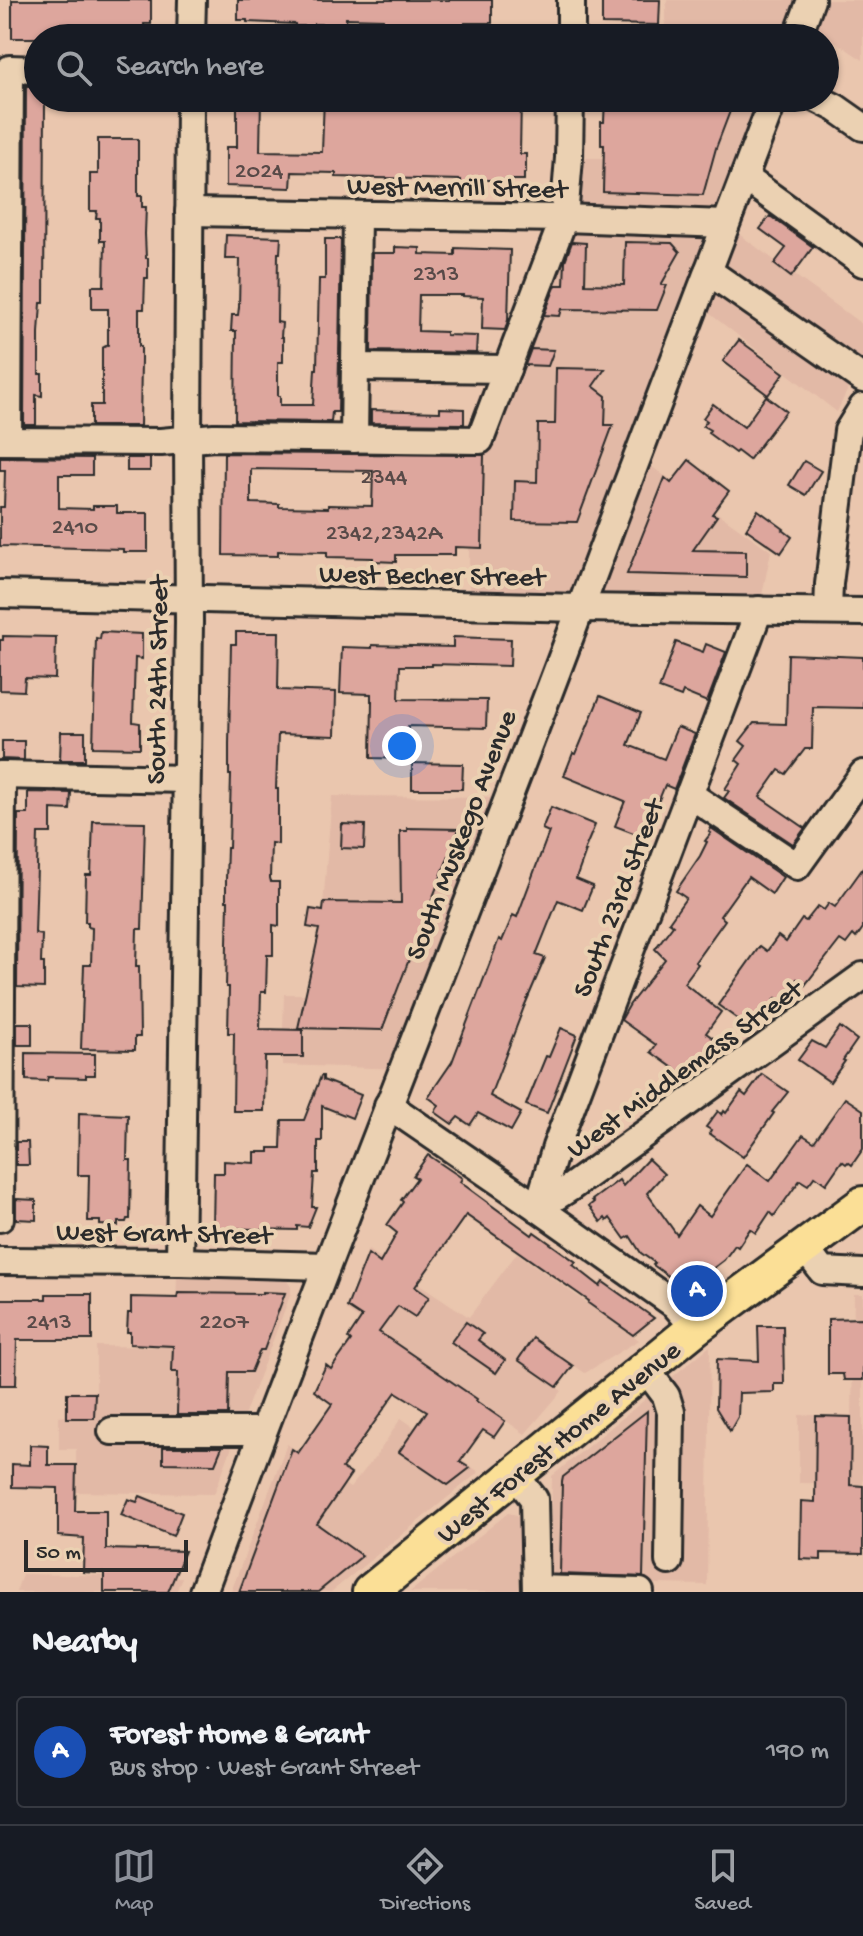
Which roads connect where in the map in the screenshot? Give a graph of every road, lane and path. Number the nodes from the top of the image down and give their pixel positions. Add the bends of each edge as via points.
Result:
1 (192, 0) edge
2 (571, 0) edge
3 (811, 0) edge
4 (191, 24) edge
5 (571, 24) edge
6 (802, 24) edge
7 (24, 70) edge
8 (839, 110) edge
9 (190, 112) edge
10 (570, 112) edge
11 (769, 112) edge
12 (863, 127) edge
13 (744, 177) junction
14 (189, 212) junction
15 (357, 215) junction
16 (564, 218) junction
17 (725, 224) junction
18 (863, 263) edge
19 (708, 271) junction
20 (355, 367) junction
21 (507, 369) junction
22 (863, 379) edge
23 (863, 407) edge
24 (188, 439) junction
25 (354, 439) junction
26 (4, 441) edge
27 (0, 594) edge
28 (189, 599) junction
29 (580, 608) junction
30 (759, 610) junction
31 (828, 611) junction
32 (863, 612) edge
33 (863, 774) edge
34 (1, 775) edge
35 (186, 779) junction
36 (689, 794) junction
37 (863, 976) edge
38 (388, 1105) junction
39 (863, 1204) edge
40 (538, 1208) junction
41 (0, 1218) edge
42 (804, 1247) junction
43 (0, 1261) edge
44 (180, 1262) junction
45 (326, 1266) junction
46 (863, 1273) edge
47 (695, 1328) junction
48 (645, 1368) junction
49 (112, 1431) dead end
50 (263, 1431) junction
51 (515, 1475) junction
52 (669, 1561) dead end
53 (536, 1591) edge
54 (203, 1592) edge
55 (370, 1592) edge
56 (640, 1592) edge

1 - 4 street
2 - 5 street
3 - 6 street
7 - 26 street via 10,69
8 - 12 street
9 - 14 street, South 24th Street
10 - 16 street
11 - 13 street, South Muskego Avenue
13 - 17 street, South Muskego Avenue
13 - 18 street
14 - 15 street, West Merrill Street
14 - 24 street, South 24th Street
15 - 16 street, West Merrill Street
15 - 20 street
16 - 17 street, West Merrill Street
16 - 21 street
17 - 19 street, South Muskego Avenue
19 - 22 street
19 - 29 street, South Muskego Avenue
20 - 21 street
20 - 25 street
21 - 25 street via 480,440
23 - 31 street via 848,431
24 - 25 street
24 - 26 street
24 - 28 street, South 24th Street
27 - 28 street, West Becher Street
28 - 29 street, West Becher Street
28 - 35 street, South 24th Street
29 - 30 street, West Becher Street
29 - 38 street, South Muskego Avenue
30 - 31 street, West Becher Street
30 - 36 street, South 23rd Street
31 - 32 street, West Becher Street
33 - 36 street via 797,866
34 - 35 street
34 - 41 street
35 - 44 street, South 24th Street
36 - 40 street, South 23rd Street
37 - 40 street, West Middlemass Street
38 - 40 street
38 - 45 street, South Muskego Avenue
39 - 42 main road, West Forest Home Avenue
40 - 47 street via 675,1305
42 - 46 street via 822,1271
42 - 47 main road, West Forest Home Avenue
43 - 44 street, West Grant Street
44 - 45 street, West Grant Street
45 - 50 street, South Muskego Avenue
47 - 48 main road, West Forest Home Avenue
48 - 51 main road, West Forest Home Avenue
48 - 52 street via 671,1412
49 - 50 street
50 - 54 street, South Muskego Avenue
51 - 53 street via 534,1499
51 - 55 main road, West Forest Home Avenue
53 - 56 street

